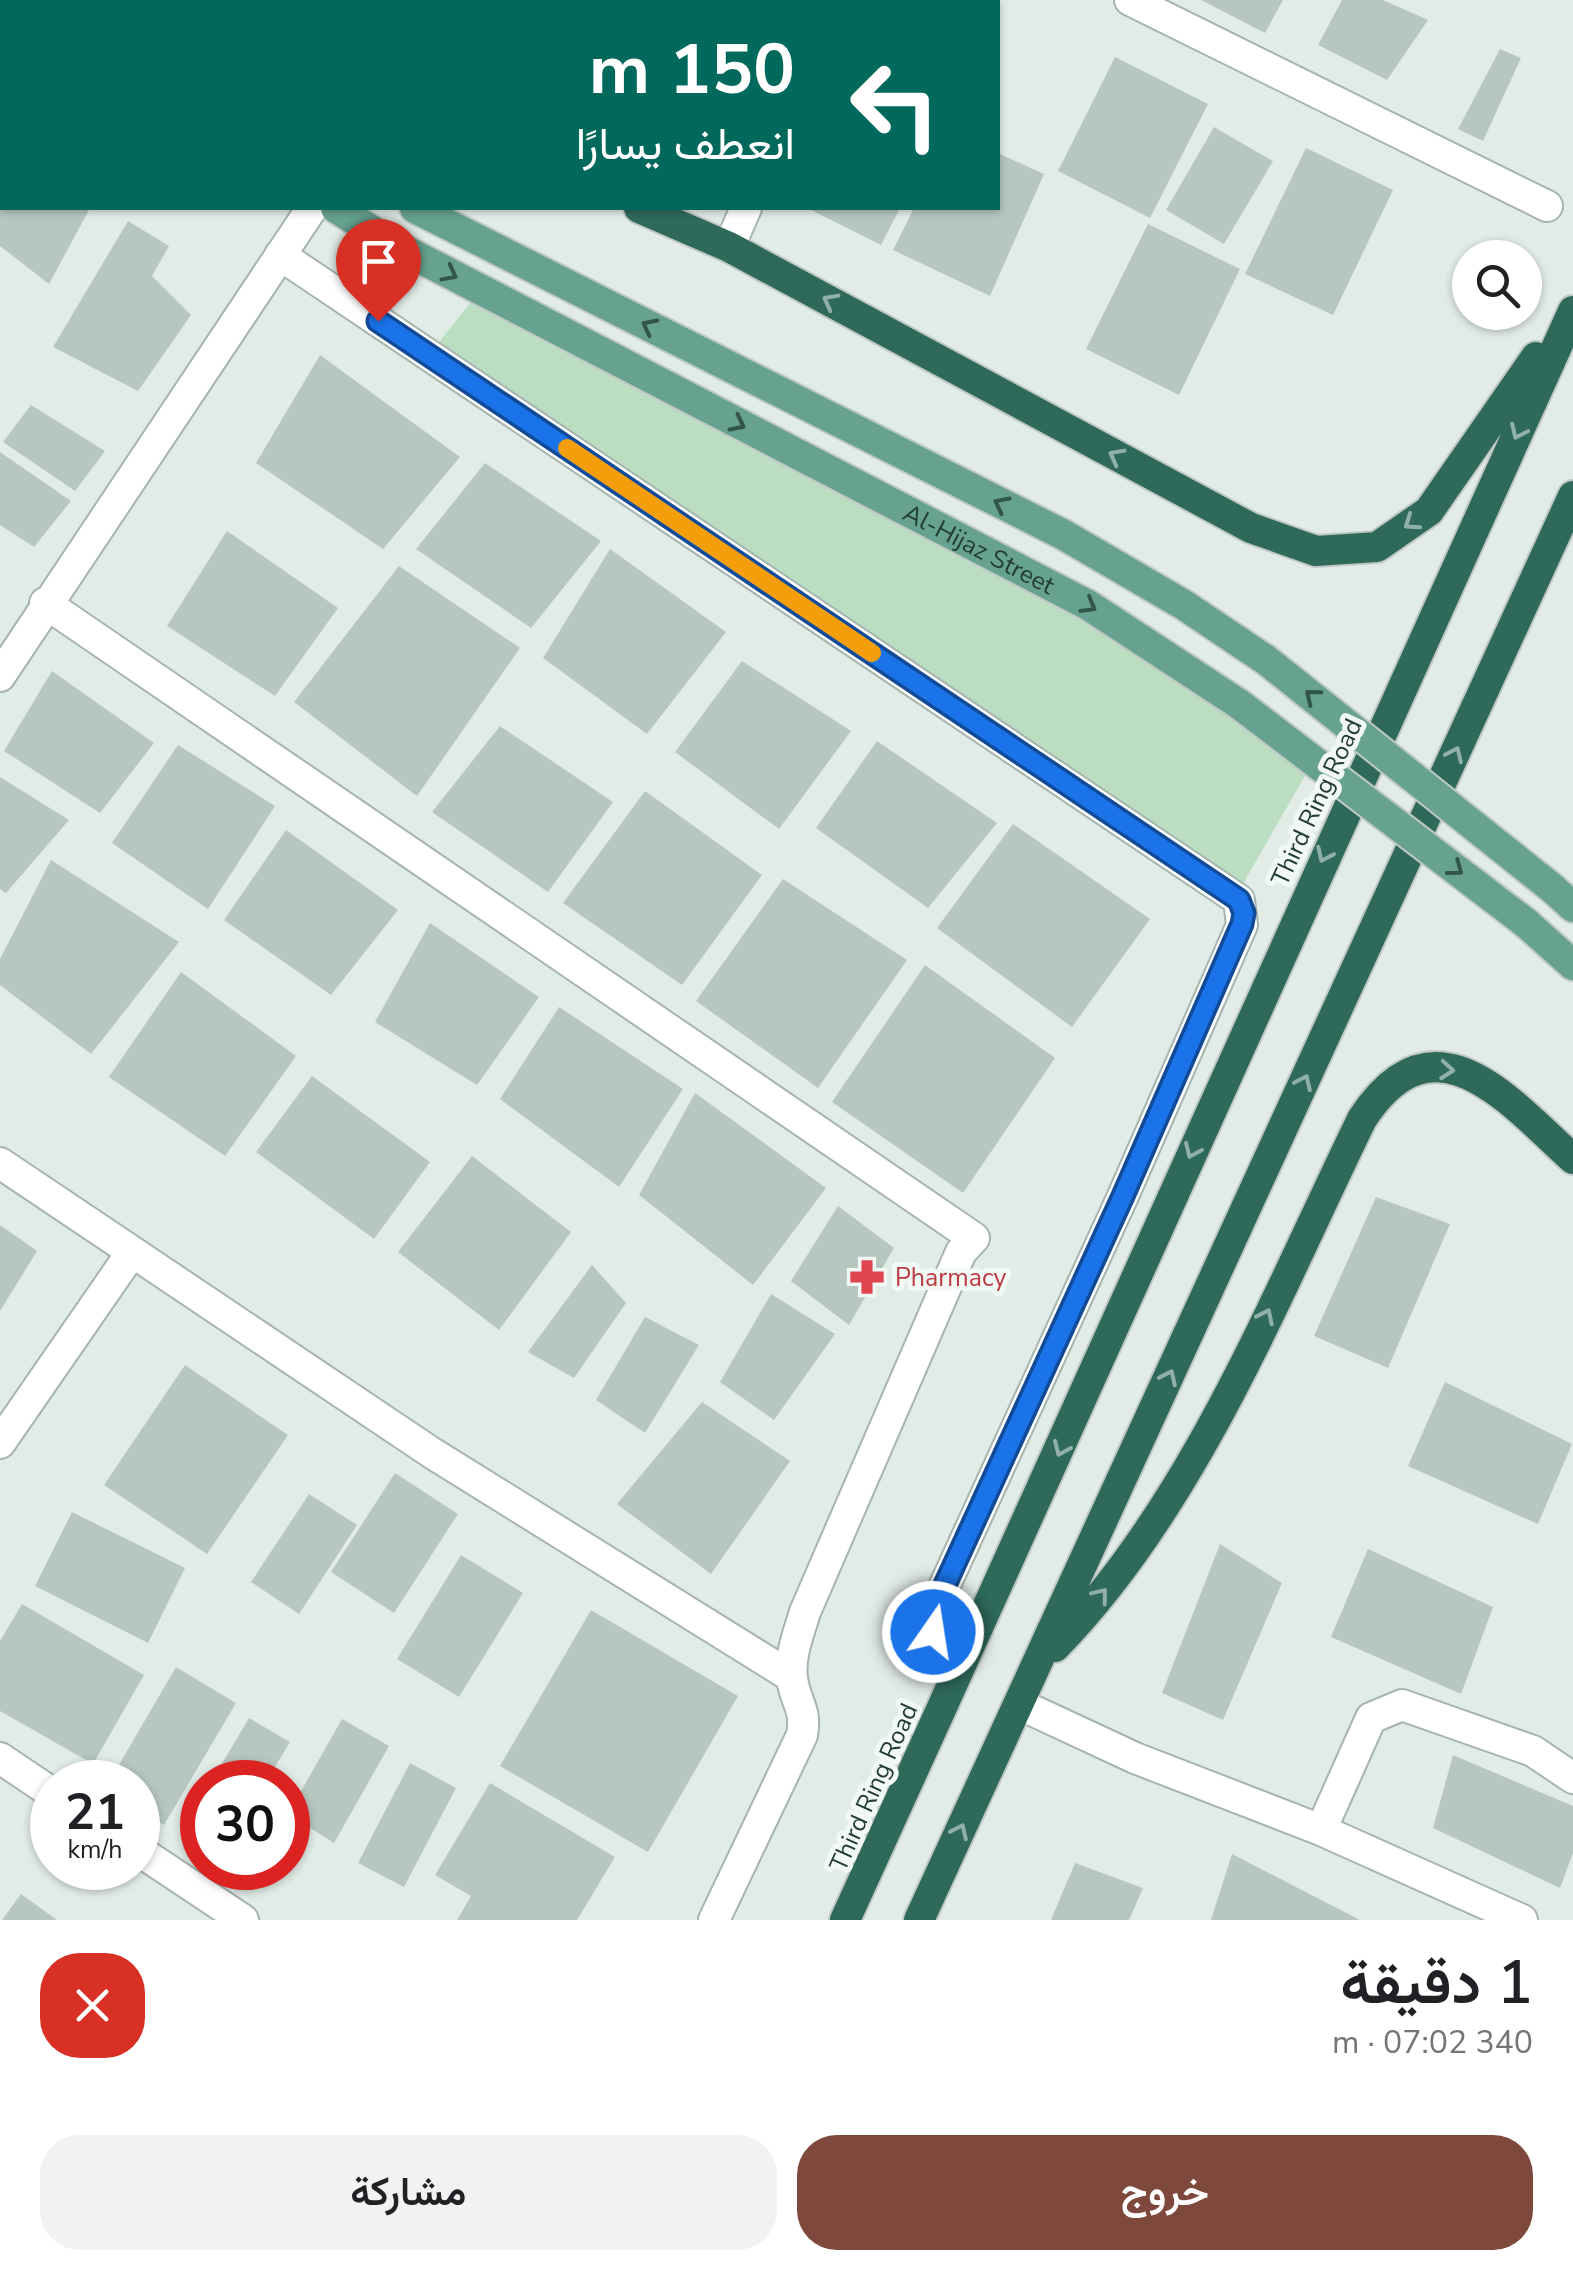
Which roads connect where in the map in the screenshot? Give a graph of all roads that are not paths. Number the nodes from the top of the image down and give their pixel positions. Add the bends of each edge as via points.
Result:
1 (1130, 0) edge
2 (1548, 206) dead end
3 (311, 210) edge
4 (339, 210) edge
5 (419, 210) edge
6 (644, 210) edge
7 (745, 210) edge
8 (729, 247) junction
9 (280, 255) junction
10 (1573, 308) edge
11 (1573, 498) edge
12 (45, 603) junction
13 (0, 676) edge
14 (1562, 897) edge
15 (1573, 965) edge
16 (1573, 1159) edge
17 (0, 1163) edge
18 (132, 1252) junction
19 (0, 1443) edge
20 (961, 1663) junction
21 (1036, 1667) junction
22 (792, 1678) junction
23 (1019, 1704) junction
24 (0, 1758) edge
25 (30, 1778) edge
26 (1573, 1778) edge
27 (1321, 1830) junction
28 (160, 1865) edge
29 (1474, 1910) edge
30 (242, 1920) edge
31 (714, 1920) edge
32 (845, 1920) edge
33 (920, 1920) edge
34 (1522, 1920) edge

1 - 2 street
3 - 9 street
4 -> 15 main road, Al-Hijaz Street, bridge via 1088,605 1239,704
14 -> 5 main road, Al-Hijaz Street, bridge via 1266,660 1184,605 1064,535
6 - 8 highway
7 - 8 street
10 -> 8 highway via 1429,510 1377,547 1316,551 1251,528
9 - 12 street
9 - 20 street via 1239,900 1242,924 933,1611 933,1632
10 -> 20 highway, Third Ring Road
21 -> 11 highway
12 - 13 street
12 - 22 street via 974,1238 962,1252 819,1576 796,1639
21 -> 16 highway via 1106,1589 1209,1435 1380,1092 1406,1073 1435,1067 1468,1072
17 - 18 street
18 - 19 street
18 - 22 street via 432,1453
20 - 32 highway, Third Ring Road
21 - 23 highway
22 - 31 street via 806,1718 802,1735
23 - 27 street via 1135,1758
33 -> 23 highway
24 - 25 street
26 - 27 street via 1533,1751 1402,1705 1372,1718
27 - 29 street
28 - 30 street
29 - 34 street

